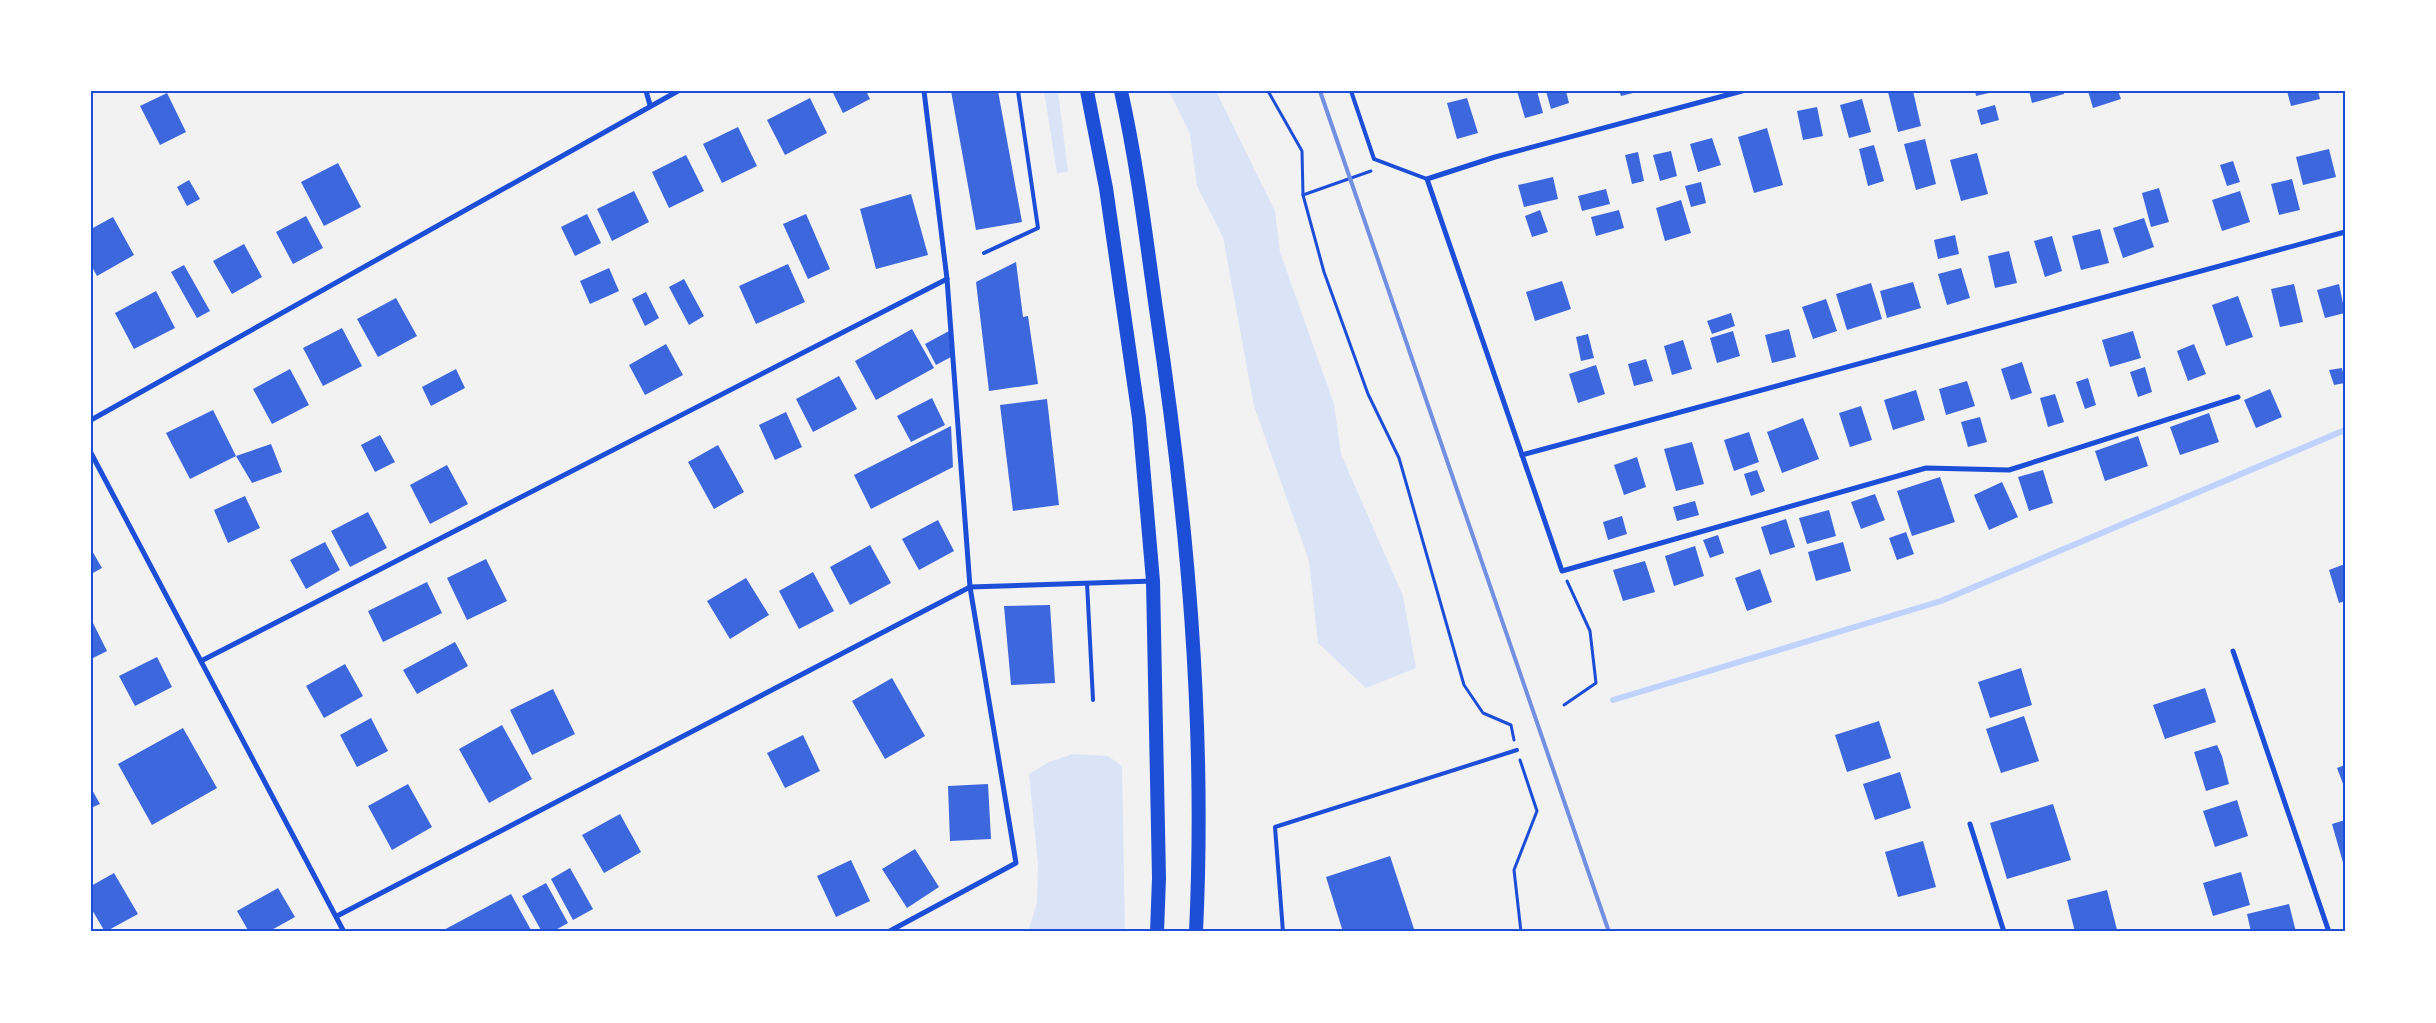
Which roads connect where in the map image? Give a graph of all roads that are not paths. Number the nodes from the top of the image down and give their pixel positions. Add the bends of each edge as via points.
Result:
1 (646, 91) edge
2 (678, 91) edge
3 (924, 91) edge
4 (1018, 91) edge
5 (1088, 91) edge
6 (1121, 91) edge
7 (1352, 91) edge
8 (1742, 91) edge
9 (650, 105) junction
10 (1427, 180) junction
11 (2345, 232) edge
12 (984, 253) dead end
13 (947, 279) junction
14 (2238, 397) dead end
15 (91, 420) edge
16 (91, 453) edge
17 (1522, 455) junction
18 (1153, 581) junction
19 (1087, 583) junction
20 (970, 587) junction
21 (2233, 651) dead end
22 (202, 661) junction
23 (1093, 700) dead end
24 (1516, 750) road end
25 (1970, 824) dead end
26 (336, 916) junction
27 (344, 932) edge
28 (888, 932) edge
29 (1157, 932) edge
30 (1196, 932) edge
31 (1283, 932) edge
32 (2004, 932) edge
33 (2329, 932) edge

1 - 9 street
2 - 9 street
3 - 13 street
4 - 12 lane via 1038,228
5 - 18 highway via 1106,188 1139,418
6 - 30 highway via 1131,136 1171,409 1191,594 1200,776
7 - 10 lane via 1374,159
8 - 10 street via 1495,157
9 - 15 street
10 - 17 street
11 - 17 street
13 - 20 street
13 - 22 street
14 - 17 street via 2009,470 1926,468 1562,571
16 - 22 street
18 - 19 street
18 - 29 highway via 1160,878
19 - 20 street
19 - 23 lane
20 - 26 street
20 - 28 street via 1016,863
21 - 33 street
22 - 26 street
24 - 31 lane via 1275,827
25 - 32 street
26 - 27 street

